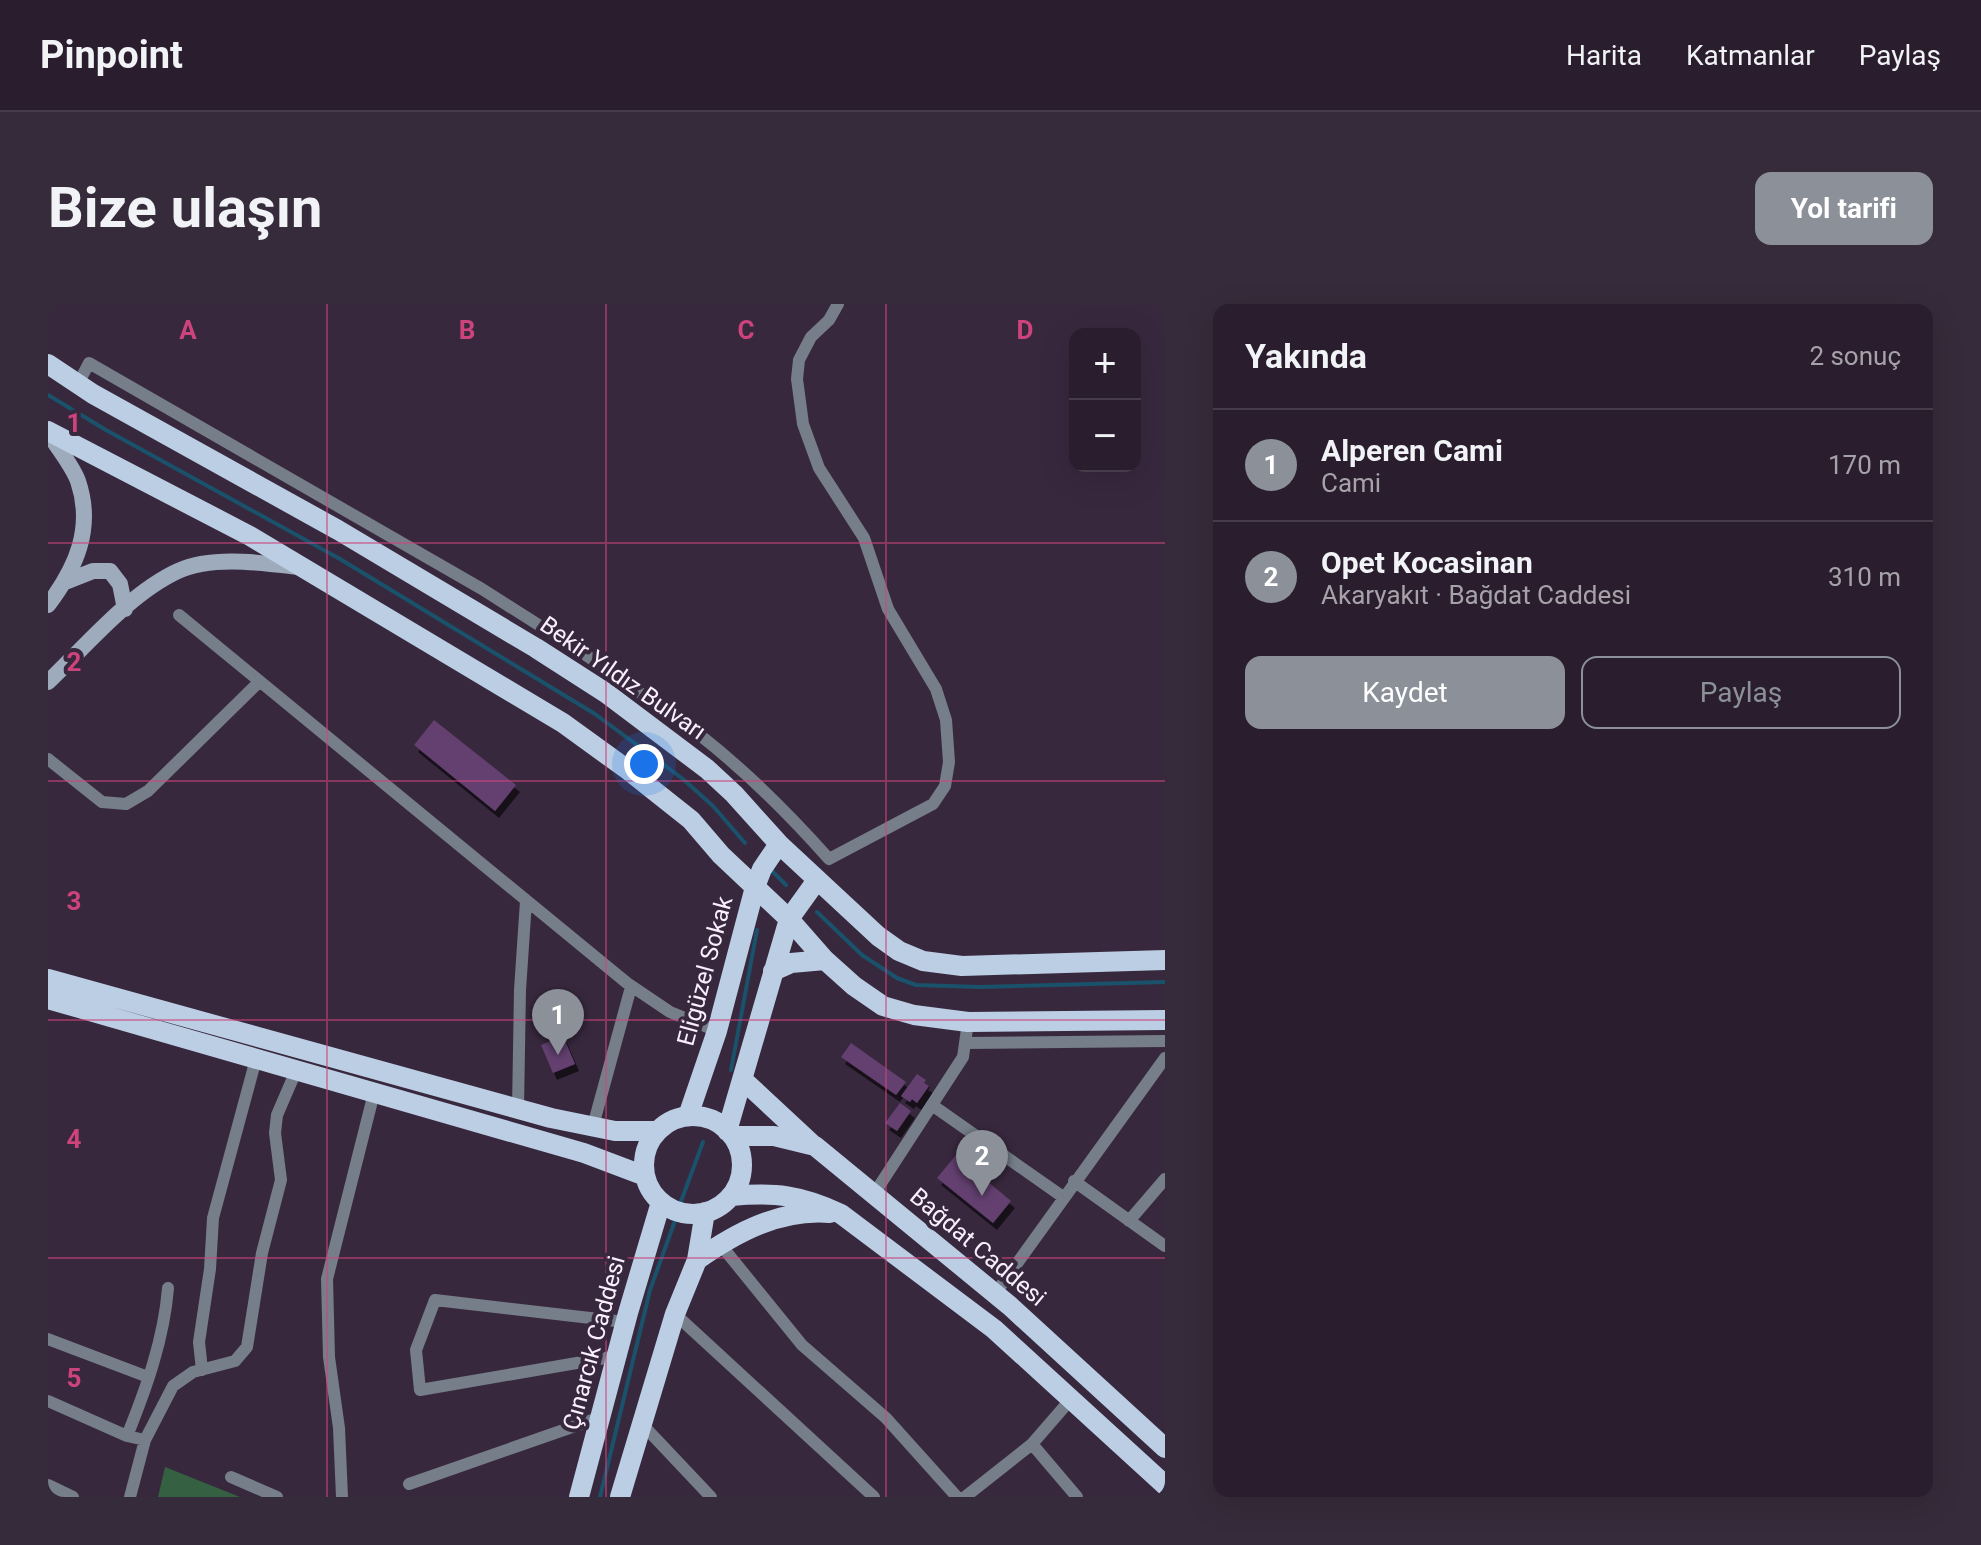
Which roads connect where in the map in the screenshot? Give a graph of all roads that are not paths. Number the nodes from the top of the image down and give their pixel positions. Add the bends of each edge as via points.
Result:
1 (838, 304) edge
2 (48, 364) edge
3 (78, 384) junction
4 (48, 432) edge
5 (303, 568) junction
6 (65, 582) junction
7 (48, 605) edge
8 (125, 609) junction
9 (179, 615) dead end
10 (48, 682) edge
11 (258, 683) junction
12 (48, 760) edge
13 (779, 844) junction
14 (829, 859) junction
15 (817, 880) junction
16 (755, 887) junction
17 (526, 901) junction
18 (789, 919) junction
19 (825, 960) junction
20 (1165, 960) edge
21 (773, 971) junction
22 (48, 979) edge
23 (631, 987) junction
24 (48, 999) edge
25 (1165, 1020) edge
26 (968, 1022) junction
27 (717, 1031) junction
28 (1165, 1041) edge
29 (966, 1043) junction
30 (1165, 1058) edge
31 (256, 1059) junction
32 (296, 1071) junction
33 (742, 1079) junction
34 (374, 1093) junction
35 (932, 1105) junction
36 (518, 1109) junction
37 (688, 1116) junction
38 (593, 1126) junction
39 (658, 1131) junction
40 (730, 1134) junction
41 (815, 1146) junction
42 (645, 1176) junction
43 (1165, 1179) edge
44 (1074, 1181) junction
45 (874, 1194) junction
46 (731, 1196) junction
47 (1063, 1197) junction
48 (661, 1202) junction
49 (705, 1212) junction
50 (841, 1214) junction
51 (1129, 1221) junction
52 (720, 1244) junction
53 (1165, 1246) edge
54 (697, 1260) junction
55 (168, 1288) dead end
56 (995, 1294) junction
57 (675, 1314) junction
58 (625, 1322) junction
59 (48, 1339) edge
60 (617, 1356) junction
61 (202, 1370) junction
62 (148, 1377) junction
63 (1071, 1399) junction
64 (48, 1401) edge
65 (601, 1417) junction
66 (642, 1424) junction
67 (127, 1436) junction
68 (145, 1440) junction
69 (1032, 1444) junction
70 (1165, 1448) edge
71 (231, 1477) dead end
72 (409, 1484) dead end
73 (48, 1485) edge
74 (1165, 1485) edge
75 (73, 1497) edge
76 (130, 1497) edge
77 (277, 1497) edge
78 (342, 1497) edge
79 (579, 1497) edge
80 (620, 1497) edge
81 (711, 1497) edge
82 (874, 1497) edge
83 (957, 1497) edge
84 (965, 1497) edge
85 (1077, 1497) edge

1 - 14 street via 799,360 803,424 819,468 864,538 888,609 936,689 946,720 949,762 945,786 933,804
2 - 3 main road, Bekir Yıldız Bulvarı
3 - 13 main road, Bekir Yıldız Bulvarı via 338,530 571,670 696,760
3 - 14 street via 89,363 534,621 719,750
4 - 5 main road
4 - 6 street via 77,479 85,516 82,544
5 - 8 street via 224,561 179,570
5 - 16 main road via 596,746 691,820
6 - 7 street
6 - 8 street via 93,571 110,571 120,584
8 - 10 street
9 - 11 street
11 - 12 street via 148,791 126,804 102,802
11 - 17 street
13 - 15 main road, Bekir Yıldız Bulvarı
13 - 16 main road, Eligüzel Sokak
14 - 15 street
15 - 18 main road
15 - 20 main road, Bekir Yıldız Bulvarı via 888,944 935,964
16 - 18 main road
16 - 27 main road, Eligüzel Sokak
17 - 23 street
17 - 36 street
18 - 19 main road
18 - 21 main road
19 - 21 main road via 791,963
19 - 26 main road via 883,1006
21 - 33 main road
22 - 36 main road
23 - 27 street via 670,1012
23 - 38 street
24 - 31 main road
25 - 26 main road
26 - 29 street
27 - 37 main road, Eligüzel Sokak
28 - 29 street
29 - 35 street via 963,1057
30 - 44 street
31 - 32 main road
31 - 61 street via 213,1218 199,1342
32 - 34 main road
32 - 61 street via 277,1115 281,1180 262,1253 247,1347 235,1361
33 - 40 main road
33 - 41 main road
34 - 42 main road via 584,1153
34 - 78 street via 327,1279
35 - 45 street
35 - 47 street
36 - 38 main road
37 - 39 main road
37 - 40 main road via 721,1124
38 - 39 main road
39 - 42 main road via 644,1160
40 - 41 main road, Bağdat Caddesi via 774,1136
40 - 46 main road via 742,1168
41 - 45 main road, Bağdat Caddesi
42 - 48 main road
43 - 51 street
44 - 47 street
44 - 51 street
45 - 56 main road, Bağdat Caddesi
46 - 49 main road
46 - 50 main road via 785,1194
47 - 56 street
48 - 49 main road via 690,1214
48 - 58 main road, Çınarcık Caddesi
49 - 54 main road
50 - 52 main road via 809,1211 780,1217
50 - 63 main road via 994,1329
51 - 53 street
52 - 54 main road
52 - 83 street via 802,1345 886,1418
54 - 57 main road
55 - 62 street via 163,1329
56 - 70 main road, Bağdat Caddesi
57 - 66 main road
57 - 82 street
58 - 60 main road, Çınarcık Caddesi
58 - 60 street via 435,1300 416,1350 420,1390
59 - 62 street
60 - 65 main road, Çınarcık Caddesi
61 - 68 street via 173,1386
62 - 67 street
63 - 69 street
63 - 74 main road
64 - 67 street
65 - 72 street
65 - 79 main road, Çınarcık Caddesi
66 - 80 main road
66 - 81 street
67 - 68 street
68 - 76 street
69 - 84 street
69 - 85 street
71 - 77 street
73 - 75 street

